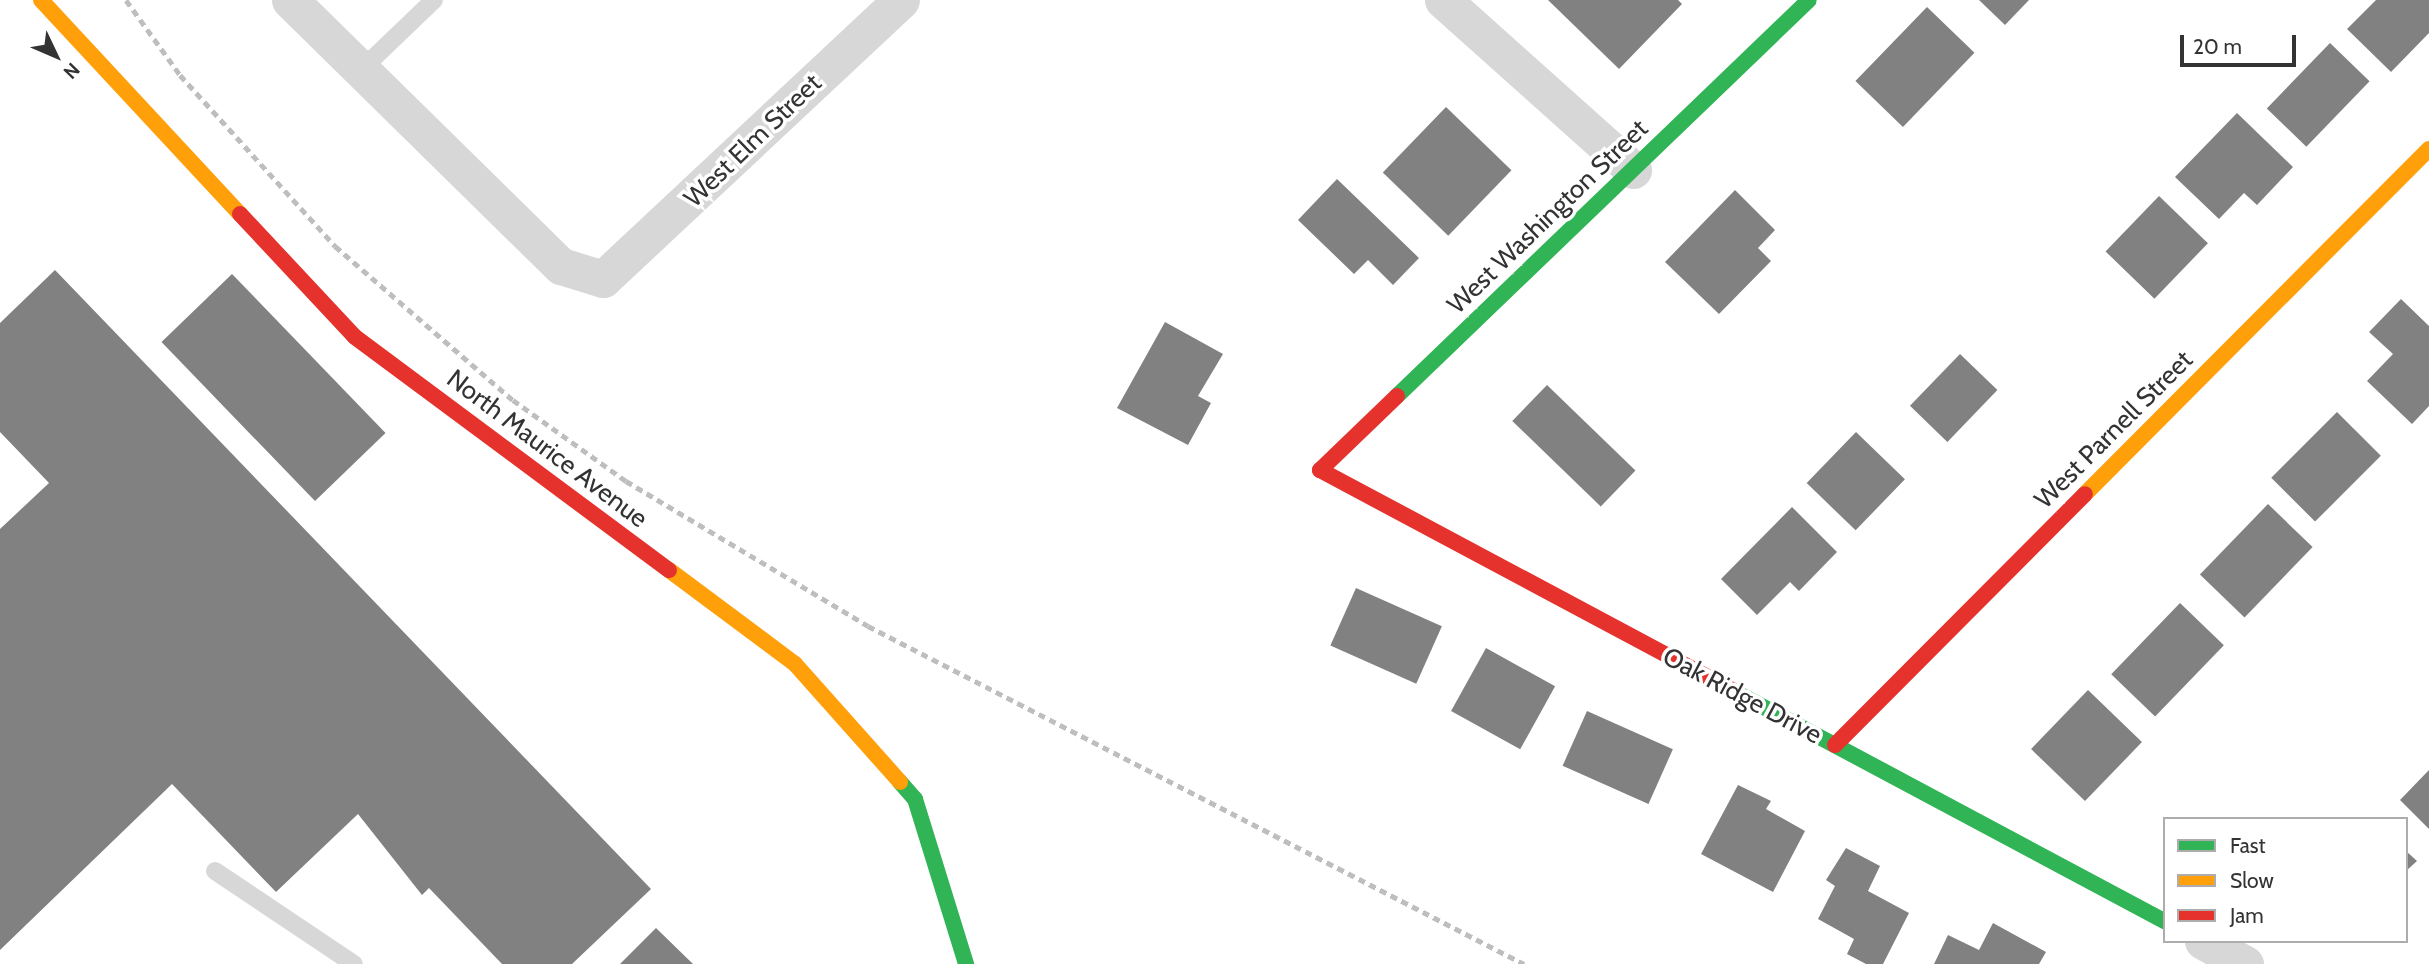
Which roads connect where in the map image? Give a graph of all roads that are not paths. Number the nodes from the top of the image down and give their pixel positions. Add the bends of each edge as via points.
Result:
1 (41, 0) edge
2 (290, 0) edge
3 (434, 0) edge
4 (901, 0) edge
5 (1443, 0) edge
6 (1809, 0) edge
7 (361, 70) junction
8 (2429, 149) edge
9 (1633, 170) junction
10 (1320, 470) joint
11 (1835, 745) junction
12 (215, 871) dead end
13 (2163, 920) edge
14 (2207, 943) edge
15 (354, 964) edge
16 (966, 964) edge
17 (2245, 964) edge

1 - 16 street, North Maurice Avenue via 355,337 795,664 915,799
2 - 7 street
3 - 7 lane
4 - 7 street, West Elm Street via 603,279 561,266
5 - 9 street
6 - 9 street, West Washington Street
8 - 11 street, West Parnell Street
9 - 10 street, West Washington Street
10 - 11 street, Oak Ridge Drive
11 - 13 street, Oak Ridge Drive
12 - 15 lane
14 - 17 street

